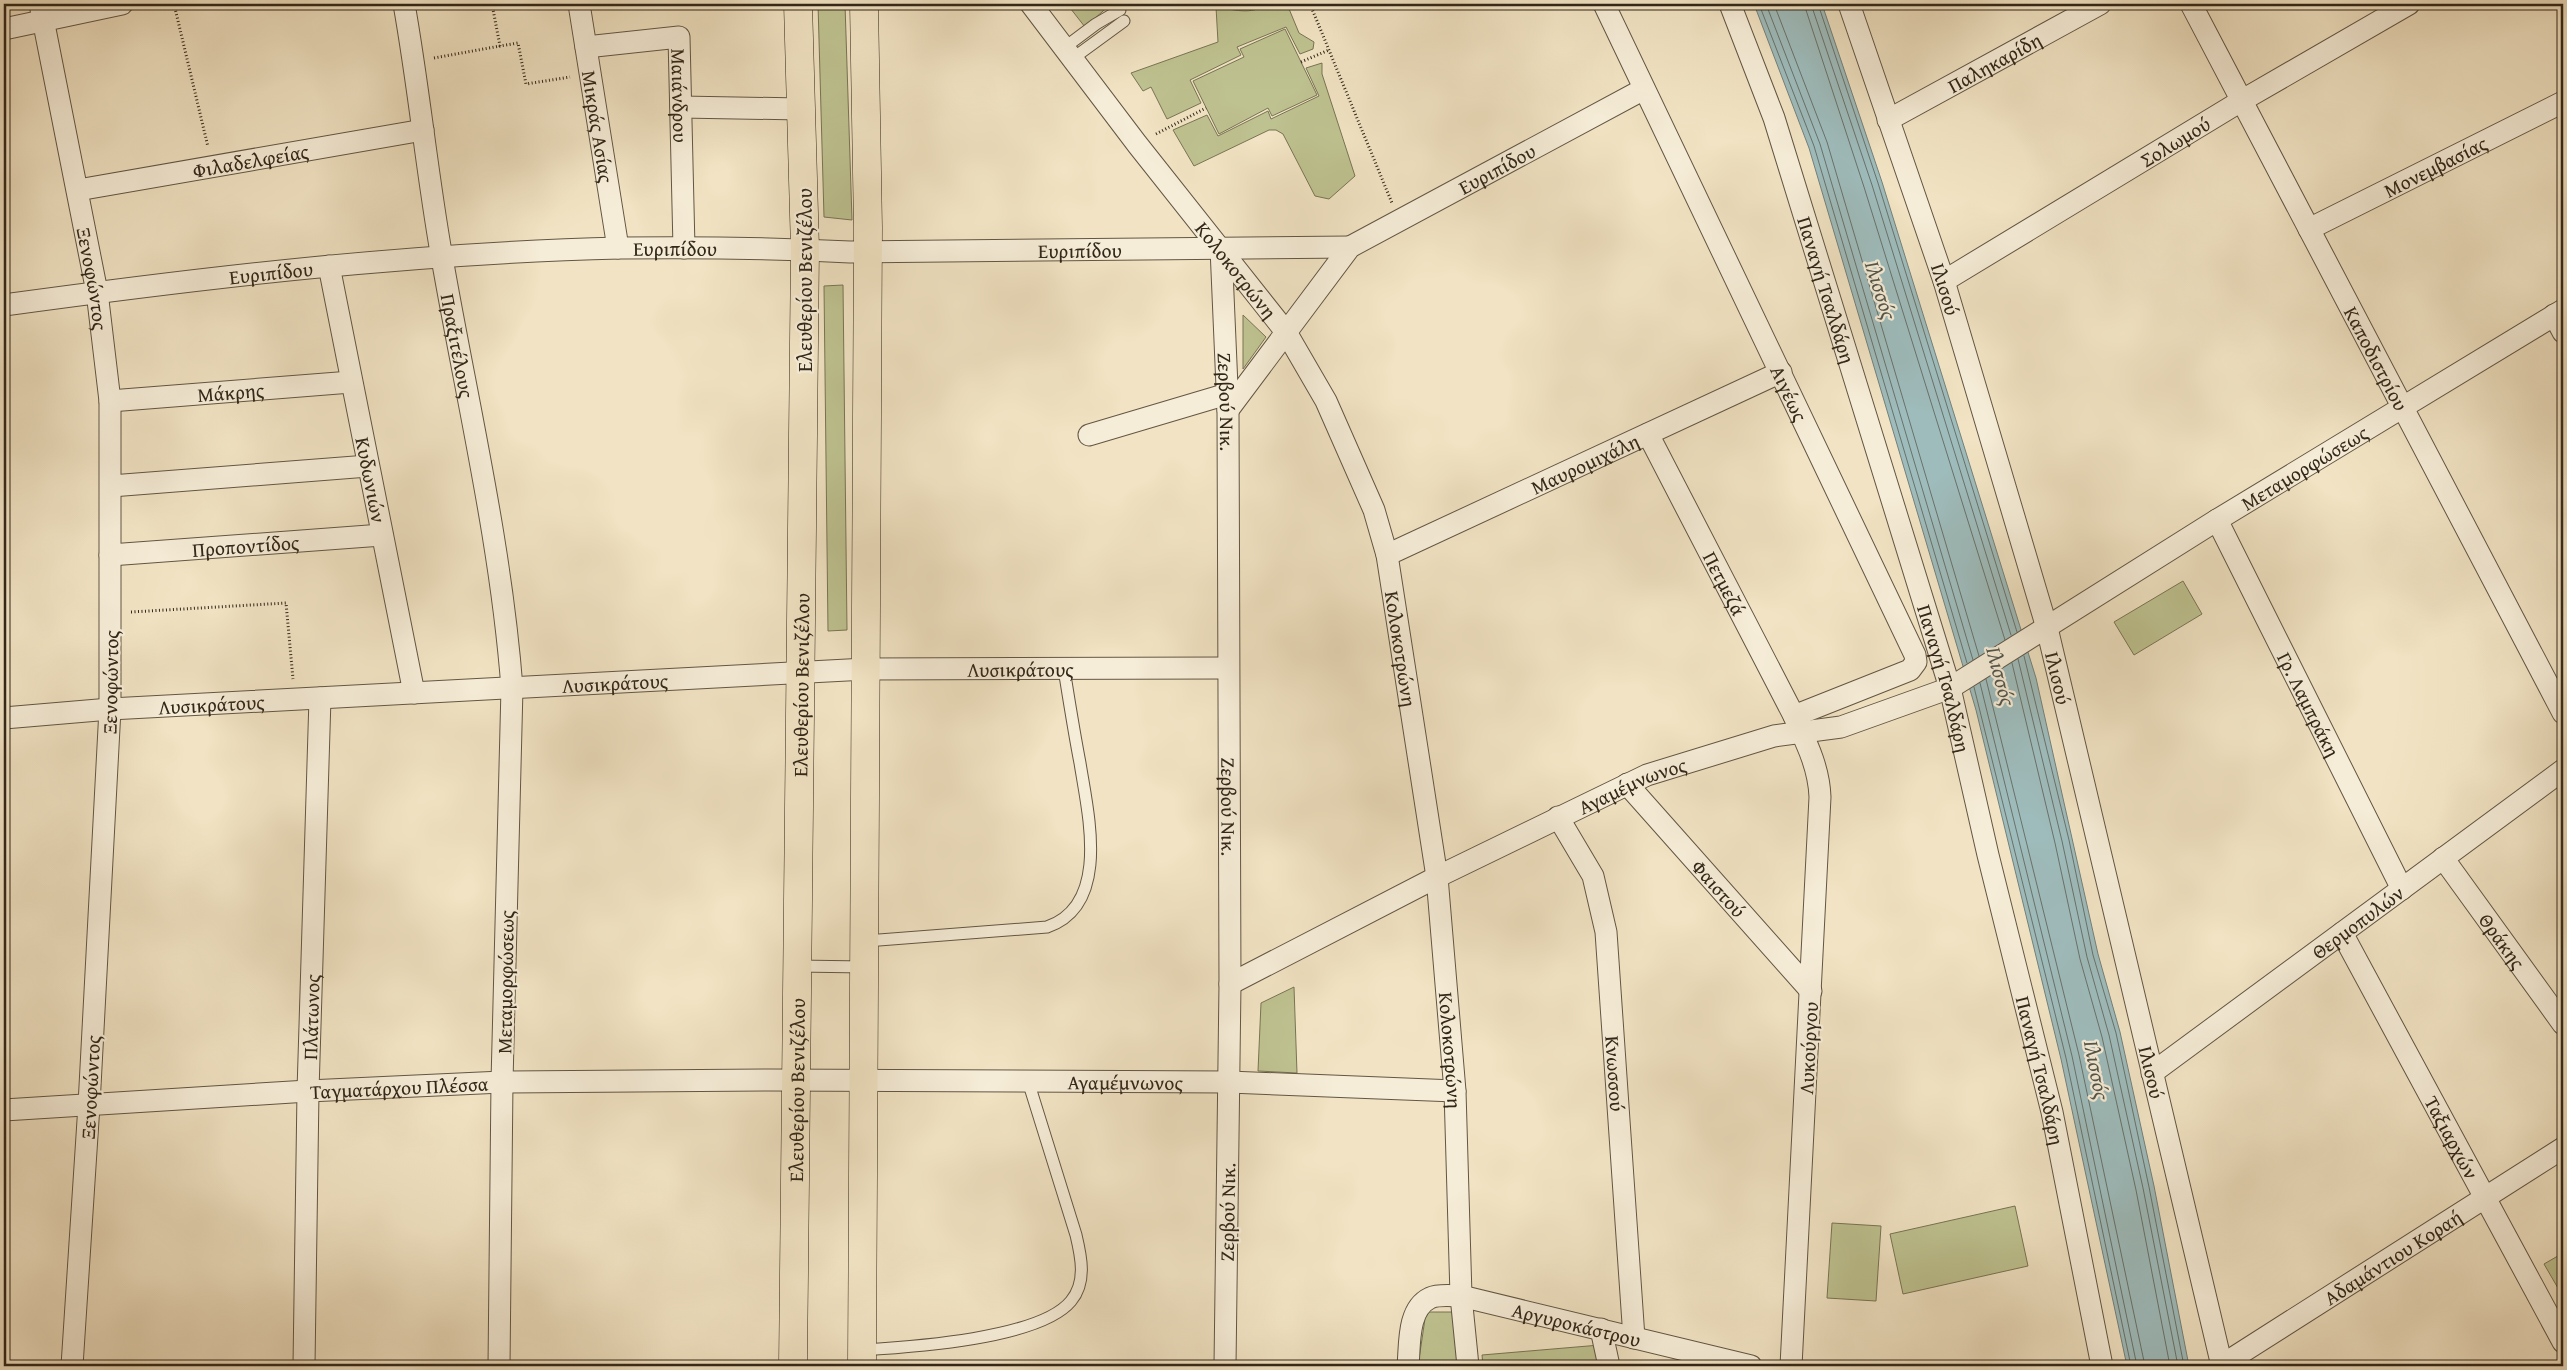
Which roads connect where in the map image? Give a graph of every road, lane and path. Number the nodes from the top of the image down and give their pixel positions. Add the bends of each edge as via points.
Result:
1 (122, 4) edge
2 (174, 4) edge
3 (404, 4) edge
4 (492, 4) edge
5 (579, 4) edge
6 (798, 4) edge
7 (864, 4) edge
8 (1031, 4) edge
9 (1221, 4) edge
10 (1258, 4) edge
11 (1310, 4) edge
12 (1604, 4) edge
13 (1730, 4) edge
14 (1849, 4) edge
15 (2100, 4) edge
16 (2191, 4) edge
17 (2409, 4) edge
18 (41, 12) edge
19 (1122, 16) dead end
20 (4, 29) edge
21 (500, 46) junction
22 (586, 47) junction
23 (1329, 50) junction
24 (1068, 53) junction
25 (414, 62) junction
26 (1301, 62) dead end
27 (590, 73) junction
28 (1644, 89) junction
29 (2241, 101) junction
30 (2563, 102) edge
31 (681, 107) junction
32 (801, 108) junction
33 (1206, 108) dead end
34 (1888, 120) junction
35 (423, 130) junction
36 (1137, 144) junction
37 (212, 166) junction
38 (78, 190) junction
39 (1399, 219) junction
40 (2308, 229) junction
41 (1350, 247) junction
42 (618, 248) junction
43 (684, 248) junction
44 (1221, 248) junction
45 (806, 249) junction
46 (868, 251) junction
47 (442, 257) junction
48 (329, 266) junction
49 (1944, 281) junction
50 (97, 292) junction
51 (4, 305) edge
52 (2560, 319) edge
53 (1286, 332) junction
54 (1781, 372) junction
55 (351, 382) junction
56 (110, 401) junction
57 (1228, 402) junction
58 (2402, 406) junction
59 (1648, 434) junction
60 (1089, 435) dead end
61 (368, 466) junction
62 (111, 486) junction
63 (2217, 520) junction
64 (382, 535) junction
65 (110, 555) junction
66 (1387, 555) junction
67 (111, 613) junction
68 (2038, 633) junction
69 (1064, 668) junction
70 (1228, 668) junction
71 (866, 669) junction
72 (802, 673) junction
73 (1956, 684) junction
74 (512, 688) junction
75 (414, 693) junction
76 (320, 698) junction
77 (295, 699) junction
78 (110, 709) junction
79 (2563, 712) edge
80 (4, 718) edge
81 (1798, 724) junction
82 (2563, 770) edge
83 (1627, 784) junction
84 (1558, 817) junction
85 (2444, 858) junction
86 (1437, 877) junction
87 (2402, 888) junction
88 (2342, 933) junction
89 (865, 954) junction
90 (797, 966) junction
91 (1230, 984) junction
92 (1811, 990) junction
93 (2563, 1024) edge
94 (2152, 1073) junction
95 (795, 1080) junction
96 (864, 1081) junction
97 (1028, 1081) junction
98 (502, 1082) junction
99 (1229, 1082) junction
100 (308, 1090) junction
101 (1455, 1091) junction
102 (89, 1105) junction
103 (4, 1110) edge
104 (2563, 1148) edge
105 (2485, 1198) junction
106 (1462, 1296) junction
107 (1601, 1329) junction
108 (1634, 1338) junction
109 (2563, 1342) edge
110 (862, 1358) edge
111 (72, 1366) edge
112 (304, 1366) edge
113 (499, 1366) edge
114 (793, 1366) edge
115 (1225, 1366) edge
116 (1408, 1366) edge
117 (1468, 1366) edge
118 (1609, 1366) edge
119 (1751, 1366) edge
120 (1790, 1366) edge
121 (2102, 1366) edge
122 (2222, 1366) edge

1 - 18 street
2 - 37 path
3 - 25 street, Πραξιτέλους
4 - 21 path
5 - 22 street, Μικράς Ασίας
6 - 32 main road, Ελευθερίου Βενιζέλου
7 - 46 main road
8 - 24 street, Κολοκοτρώνη
9 - 10 path via 1247,8
11 - 23 path
12 - 28 street, Αιγέως
13 - 73 street, Παναγή Τσαλδάρη via 1774,118
14 - 34 street, Ιλισού
15 - 34 street, Παληκαρίδη
16 - 29 street, Καποδιστρίου
17 - 29 street, Σολωμού
18 - 20 street
18 - 38 street, Ξενοφώντος
19 - 24 lane
21 - 25 path
21 - 27 path via 518,43 526,84
22 - 27 street, Μικράς Ασίας
22 - 31 street, Μαιάνδρου via 680,37
23 - 26 path
23 - 39 path
24 - 36 street, Κολοκοτρώνη
25 - 35 street, Πραξιτέλους
27 - 42 street, Μικράς Ασίας
28 - 39 street, Ευριπίδου
28 - 54 street, Αιγέως
29 - 40 street, Καποδιστρίου
29 - 49 street, Σολωμού
30 - 40 street, Μονεμβασίας
31 - 32 street
31 - 43 street, Μαιάνδρου
32 - 45 main road, Ελευθερίου Βενιζέλου
33 - 36 path
34 - 49 street, Ιλισού
35 - 37 street, Φιλαδελφείας
35 - 47 street, Πραξιτέλους
36 - 44 street, Κολοκοτρώνη
37 - 38 street, Φιλαδελφείας
38 - 50 street, Ξενοφώντος
39 - 41 street, Ευριπίδου
40 - 58 street, Καποδιστρίου
41 - 44 street, Ευριπίδου
41 - 53 street, Ευριπίδου
42 - 43 street, Ευριπίδου
42 - 47 street, Ευριπίδου
43 - 45 street, Ευριπίδου
44 - 46 street, Ευριπίδου
44 - 53 street, Κολοκοτρώνη
44 - 57 street, Ζερβού Νικ.
45 - 46 street, Ευριπίδου
45 - 72 main road, Ελευθερίου Βενιζέλου
46 - 71 main road
47 - 48 street, Ευριπίδου
47 - 74 street, Πραξιτέλους via 486,493 508,632
48 - 50 street, Ευριπίδου
48 - 55 street, Κυδωνιών
49 - 68 street, Ιλισού
50 - 51 street, Ευριπίδου
50 - 56 street, Ξενοφώντος
52 - 58 street, Μεταμορφώσεως
53 - 57 street, Ευριπίδου
53 - 66 street, Κολοκοτρώνη via 1326,401 1374,510
54 - 59 street, Μαυρομιχάλη
54 - 81 street, Αιγέως via 1916,660 1910,670
55 - 56 street, Μάκρης
55 - 61 street, Κυδωνιών
56 - 62 street, Ξενοφώντος
57 - 60 street
57 - 70 street, Ζερβού Νικ.
58 - 63 street, Μεταμορφώσεως
58 - 79 street, Καποδιστρίου
59 - 66 street, Μαυρομιχάλη
59 - 81 street, Πετμεζά
61 - 62 street
61 - 64 street, Κυδωνιών
62 - 65 street, Ξενοφώντος
63 - 68 street, Μεταμορφώσεως
63 - 87 street, Γρ. Λαμπράκη
64 - 65 street, Προποντίδος
64 - 75 street, Κυδωνιών
65 - 67 street, Ξενοφώντος
66 - 86 street, Κολοκοτρώνη
67 - 77 path via 286,603
67 - 78 street, Ξενοφώντος
68 - 73 street, Αγαμέμνωνος
68 - 94 street, Ιλισού
69 - 70 street, Λυσικράτους
69 - 71 street, Λυσικράτους
69 - 89 lane via 1090,835 1090,866 1085,890 1074,911 1061,923 1047,928
70 - 91 street, Ζερβού Νικ.
71 - 72 street, Λυσικράτους
71 - 89 main road
72 - 74 street, Λυσικράτους
72 - 90 main road, Ελευθερίου Βενιζέλου
73 - 81 street, Αγαμέμνωνος via 1841,727
73 - 121 street, Παναγή Τσαλδάρη via 1988,855 2052,1112
74 - 75 street, Λυσικράτους
74 - 98 street, Μεταμορφώσεως
75 - 76 street, Λυσικράτους
76 - 77 street, Λυσικράτους
76 - 100 street, Πλάτωνος
77 - 78 street, Λυσικράτους
78 - 80 street, Λυσικράτους
78 - 102 street, Ξενοφώντος
81 - 83 street, Αγαμέμνωνος via 1774,736
81 - 92 street, Λυκούργου via 1815,763 1820,787
82 - 85 street, Θερμοπυλών
83 - 84 street, Αγαμέμνωνος
83 - 92 street, Φαιστού
84 - 86 street, Αγαμέμνωνος
84 - 108 street, Κνωσσού via 1593,876 1606,932
85 - 87 street, Θερμοπυλών
85 - 93 street, Θράκης
86 - 91 street, Αγαμέμνωνος
86 - 101 street, Κολοκοτρώνη
87 - 88 street, Θερμοπυλών
88 - 94 street, Θερμοπυλών
88 - 105 street, Ταξιαρχών
89 - 90 lane
89 - 96 main road
90 - 95 main road, Ελευθερίου Βενιζέλου
91 - 99 street, Ζερβού Νικ.
92 - 120 street, Λυκούργου
94 - 122 street, Ιλισού
95 - 96 street, Αγαμέμνωνος
95 - 98 street, Ταγματάρχου Πλέσσα
95 - 114 main road, Ελευθερίου Βενιζέλου
96 - 97 street, Αγαμέμνωνος
96 - 110 main road
97 - 99 street, Αγαμέμνωνος
97 - 110 lane via 1081,1256 1081,1281 1072,1301 1052,1316 1011,1330
98 - 100 street, Ταγματάρχου Πλέσσα
98 - 113 street, Μεταμορφώσεως
99 - 101 street, Αγαμέμνωνος
99 - 115 street, Ζερβού Νικ.
100 - 102 street, Ταγματάρχου Πλέσσα
100 - 112 street, Πλάτωνος
101 - 106 street, Κολοκοτρώνη
102 - 103 street, Ταγματάρχου Πλέσσα
102 - 111 street, Ξενοφώντος
104 - 105 street, Αδαμάντιου Κοραή
105 - 109 street, Ταξιαρχών
105 - 122 street, Αδαμάντιου Κοραή
106 - 107 street, Αργυροκάστρου
106 - 116 street via 1431,1298 1421,1305 1412,1328
106 - 117 street, Κολοκοτρώνη
107 - 108 street, Αργυροκάστρου
107 - 118 street
108 - 119 street, Αργυροκάστρου

